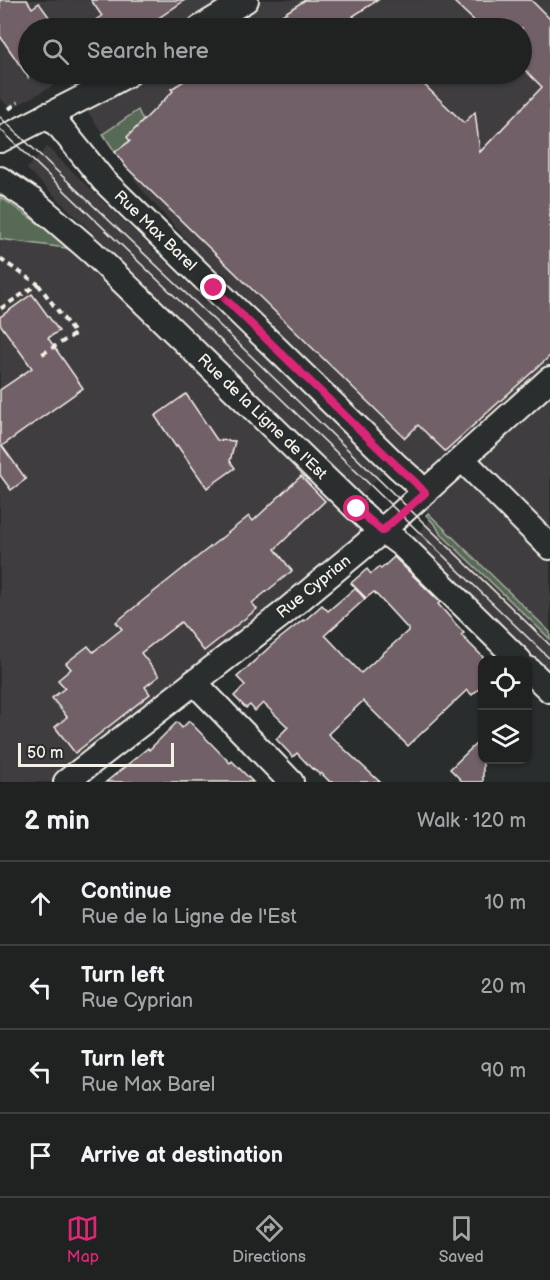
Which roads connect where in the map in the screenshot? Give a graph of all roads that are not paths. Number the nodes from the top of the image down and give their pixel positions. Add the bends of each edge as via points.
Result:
1 (246, 0) edge
2 (216, 18) edge
3 (110, 84) edge
4 (47, 115) junction
5 (0, 140) edge
6 (0, 179) edge
7 (550, 379) edge
8 (462, 459) junction
9 (425, 493) junction
10 (382, 531) junction
11 (550, 547) edge
12 (515, 656) edge
13 (532, 673) edge
14 (194, 682) junction
15 (550, 690) edge
16 (66, 782) edge
17 (291, 782) edge

1 - 2 street
3 - 4 street
4 - 5 street
4 - 9 street, Rue Max Barel via 104,181
6 - 10 street, Rue de la Ligne de l'Est via 33,201 92,252
7 - 8 street, Rue Cyprian
8 - 9 street, Rue Cyprian
8 - 11 street
9 - 10 street, Rue Cyprian
10 - 12 street, Rue de la Ligne de l'Est via 402,545
10 - 14 street, Rue Cyprian
13 - 15 street
14 - 16 street, Rue Cyprian
14 - 17 street

